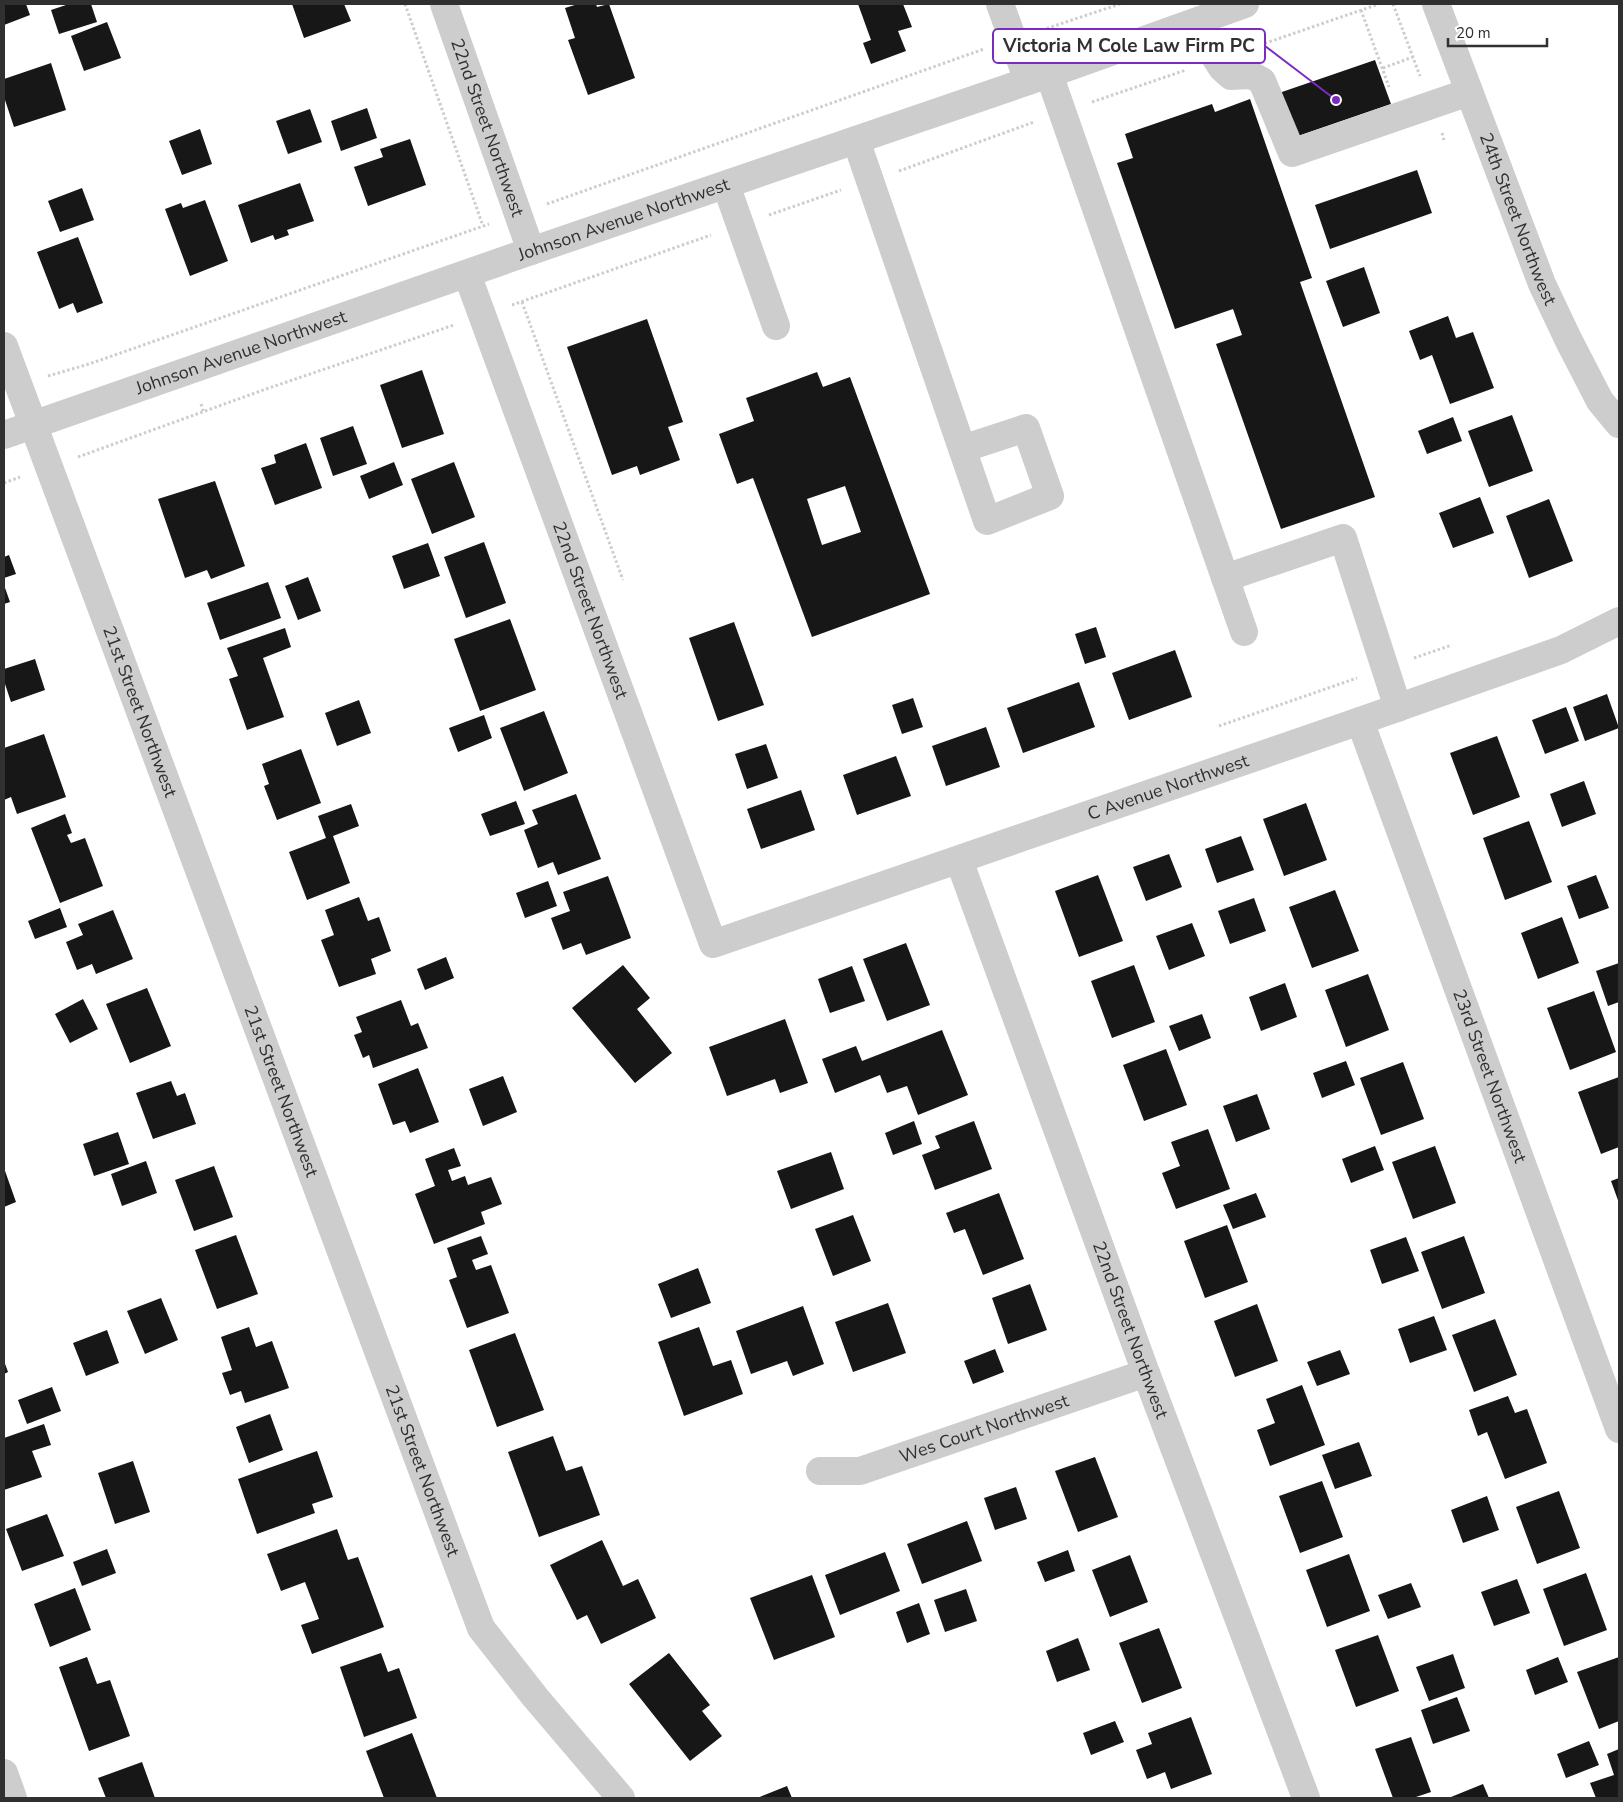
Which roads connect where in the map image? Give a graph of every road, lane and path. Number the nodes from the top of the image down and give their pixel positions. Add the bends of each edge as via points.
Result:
1 (405, 4) edge
2 (444, 4) edge
3 (1000, 4) edge
4 (1120, 4) edge
5 (1245, 4) edge
6 (1379, 4) edge
7 (1393, 4) edge
8 (1436, 4) edge
9 (1361, 10) junction
10 (1193, 22) junction
11 (1013, 39) junction
12 (1413, 57) junction
13 (1216, 60) junction
14 (1383, 68) junction
15 (1039, 78) junction
16 (1469, 92) junction
17 (1392, 94) dead end
18 (1431, 105) junction
19 (1062, 113) junction
20 (856, 140) junction
21 (1444, 140) dead end
22 (870, 181) junction
23 (726, 185) junction
24 (518, 214) junction
25 (740, 225) junction
26 (483, 226) junction
27 (531, 251) junction
28 (467, 274) junction
29 (522, 302) junction
30 (483, 316) junction
31 (776, 326) dead end
32 (175, 333) junction
33 (177, 338) dead end
34 (4, 346) edge
35 (19, 387) junction
36 (201, 404) dead end
37 (203, 411) junction
38 (1619, 424) edge
39 (33, 425) junction
40 (4, 435) edge
41 (962, 449) dead end
42 (49, 467) junction
43 (4, 482) edge
44 (1225, 578) junction
45 (623, 580) dead end
46 (1619, 621) edge
47 (1244, 632) dead end
48 (1452, 645) dead end
49 (1385, 668) junction
50 (1398, 708) junction
51 (1360, 722) junction
52 (1219, 726) dead end
53 (959, 860) junction
54 (713, 944) joint
55 (1146, 1374) junction
56 (1619, 1429) edge
57 (820, 1471) dead end
58 (4, 1773) edge
59 (13, 1798) edge
60 (621, 1798) edge
61 (1306, 1798) edge

1 - 26 path
2 - 24 street, 22nd Street Northwest
3 - 11 street
4 - 11 path
5 - 10 street, Johnson Avenue Northwest
6 - 9 path
7 - 12 path
8 - 16 street, 24th Street Northwest
9 - 13 path
9 - 14 path
10 - 13 street
10 - 15 street, Johnson Avenue Northwest
11 - 15 street
11 - 24 path
12 - 14 path
12 - 18 path
13 - 18 street via 1231,76 1250,75 1262,81 1292,153
13 - 19 path
14 - 17 path
15 - 19 street
15 - 20 street, Johnson Avenue Northwest
16 - 18 street
16 - 38 street, 24th Street Northwest via 1542,284 1600,401
18 - 21 path
19 - 22 path
19 - 44 street
20 - 22 street
20 - 23 street, Johnson Avenue Northwest
22 - 25 path
22 - 41 street
23 - 25 street
23 - 27 street, Johnson Avenue Northwest
24 - 26 path
24 - 27 street, 22nd Street Northwest
25 - 29 path
25 - 31 street
26 - 32 path
27 - 28 street, Johnson Avenue Northwest
28 - 30 street, 22nd Street Northwest
28 - 39 street, Johnson Avenue Northwest
29 - 30 path
29 - 45 path
30 - 37 path
30 - 54 street, 22nd Street Northwest
32 - 33 path
32 - 35 path
34 - 35 street, 21st Street Northwest
35 - 39 street, 21st Street Northwest
36 - 37 path
37 - 42 path
39 - 40 street, Johnson Avenue Northwest
39 - 42 street, 21st Street Northwest
42 - 43 path
42 - 60 street, 21st Street Northwest via 481,1628
44 - 47 street
44 - 49 street via 1343,538
46 - 50 street, C Avenue Northwest via 1561,650
48 - 49 path
49 - 50 street
49 - 52 path
50 - 51 street, C Avenue Northwest
51 - 53 street, C Avenue Northwest
51 - 56 street, 23rd Street Northwest
53 - 54 street, C Avenue Northwest
53 - 55 street, 22nd Street Northwest
55 - 57 street, Wes Court Northwest via 860,1470
55 - 61 street, 22nd Street Northwest
58 - 59 street

